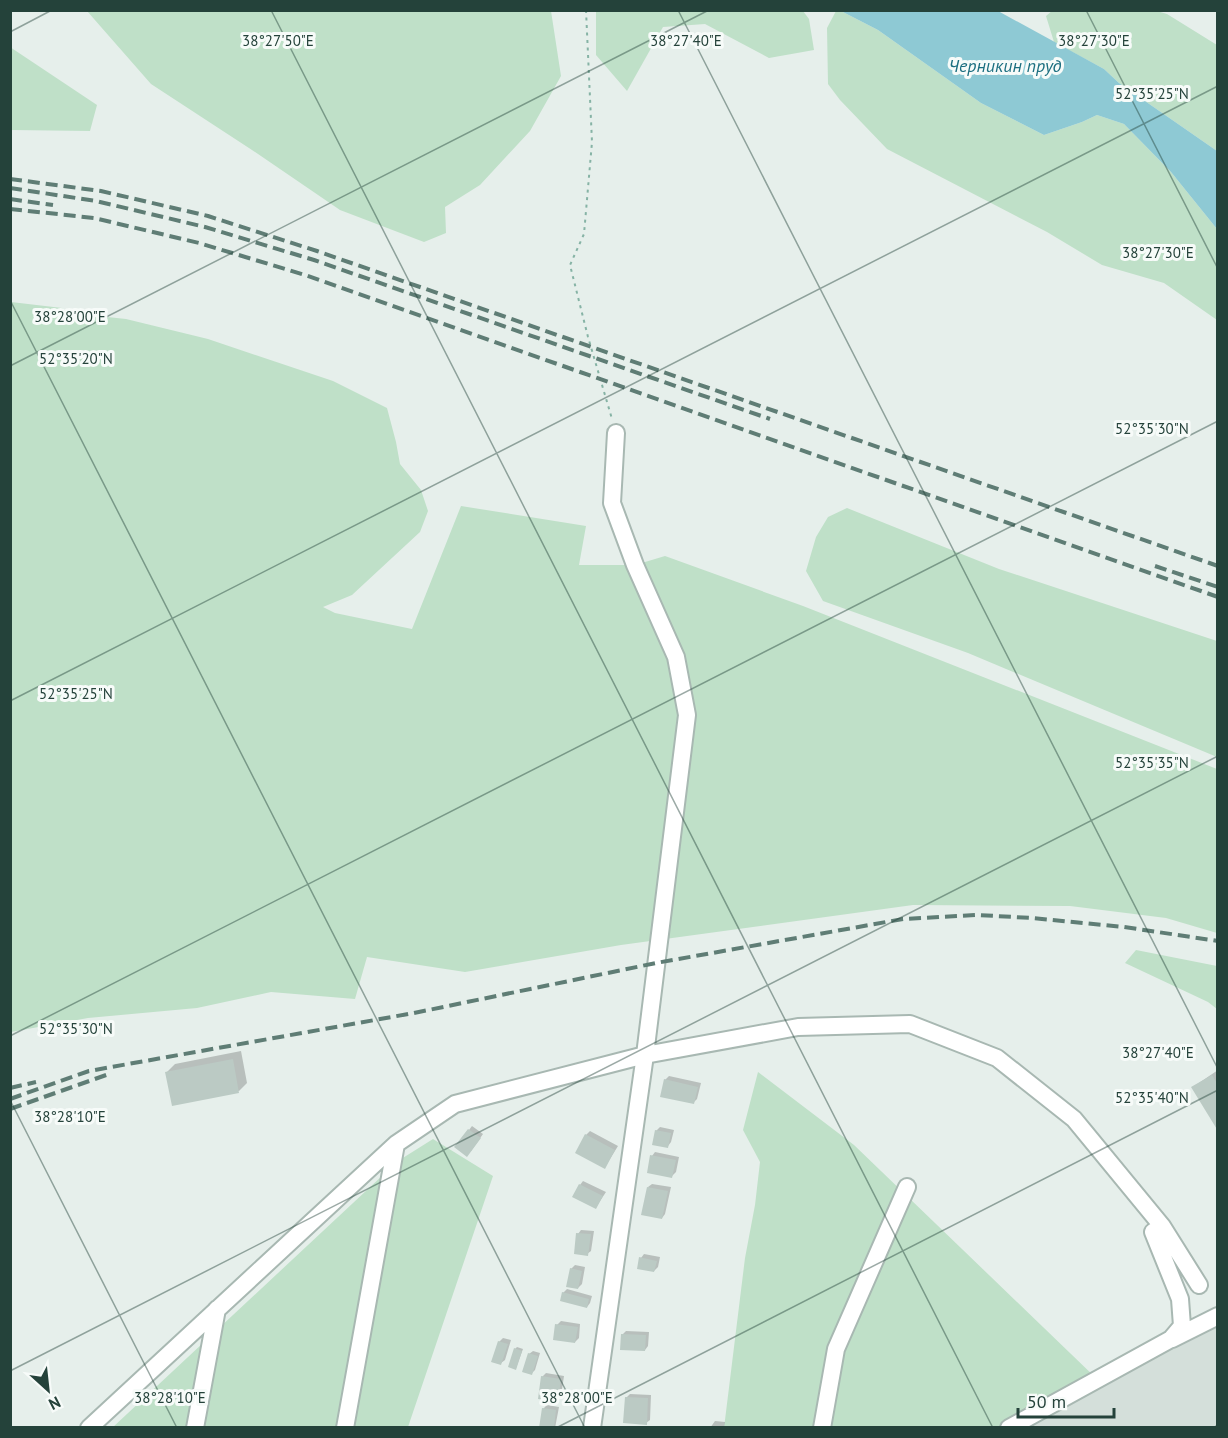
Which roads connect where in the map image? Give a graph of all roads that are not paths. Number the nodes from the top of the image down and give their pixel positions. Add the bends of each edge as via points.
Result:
1 (616, 434) road end
2 (645, 1055) junction
3 (396, 1144) junction
4 (907, 1187) dead end
5 (1162, 1226) junction
6 (1199, 1285) dead end
7 (217, 1309) junction
8 (1218, 1316) edge
9 (1172, 1339) junction
10 (89, 1428) edge
11 (195, 1428) edge
12 (345, 1428) edge
13 (592, 1428) edge
14 (822, 1428) edge
15 (1009, 1428) edge

1 - 2 street via 612,503 676,657 687,715
2 - 3 street via 455,1104
2 - 5 street via 798,1027 910,1024 997,1058 1074,1119
2 - 13 street
3 - 7 street
3 - 12 street
4 - 14 street via 836,1349
5 - 6 street
5 - 9 street via 1154,1232 1180,1299 1182,1326
7 - 10 street
7 - 11 street
8 - 9 street
9 - 15 street

